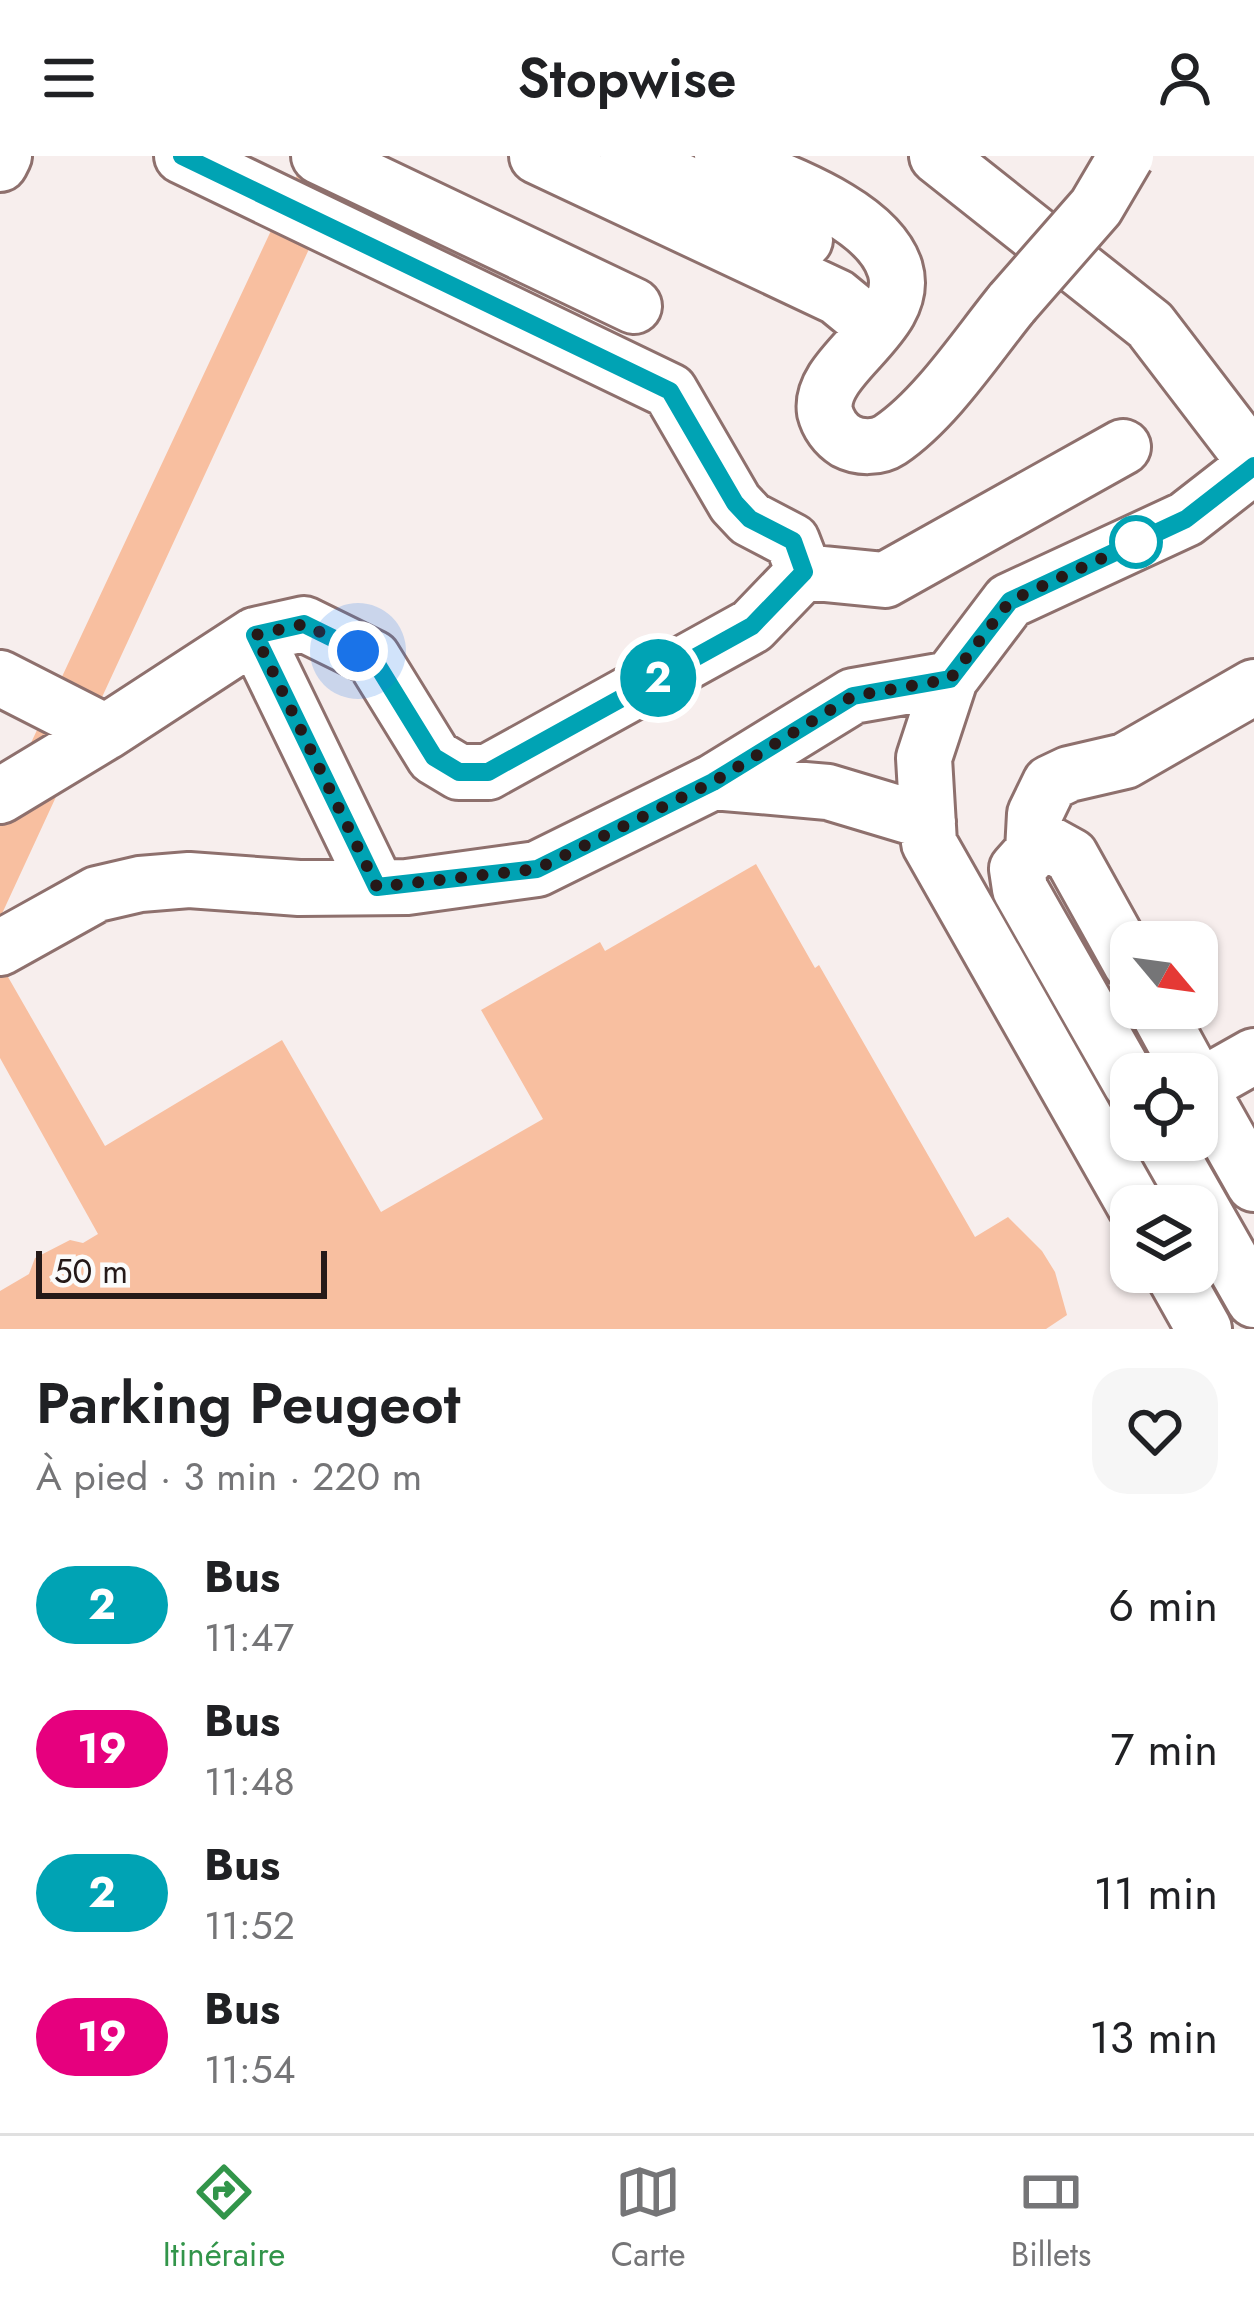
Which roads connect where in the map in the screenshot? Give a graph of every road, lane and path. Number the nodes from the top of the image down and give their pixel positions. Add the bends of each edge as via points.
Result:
1 (4, 156) edge
2 (182, 156) edge
3 (319, 156) edge
4 (537, 156) edge
5 (713, 156) edge
6 (722, 156) edge
7 (938, 156) edge
8 (1126, 156) edge
9 (640, 161) edge
10 (0, 164) edge
11 (805, 240) dead end
12 (634, 306) dead end
13 (876, 329) junction
14 (1123, 447) dead end
15 (1254, 464) edge
16 (804, 572) junction
17 (255, 635) junction
18 (0, 678) edge
19 (950, 679) junction
20 (1254, 687) edge
21 (106, 732) junction
22 (713, 782) junction
23 (0, 796) edge
24 (928, 822) junction
25 (1033, 851) junction
26 (377, 887) junction
27 (1110, 926) edge
28 (0, 948) edge
29 (1113, 1053) edge
30 (1254, 1056) edge
31 (1218, 1072) edge
32 (1218, 1120) edge
33 (1175, 1161) edge
34 (1254, 1184) edge
35 (1123, 1185) edge
36 (1184, 1293) edge
37 (1254, 1300) edge
38 (1204, 1329) edge

1 - 10 lane
2 - 16 lane via 670,391 735,503 793,541
3 - 12 lane
4 - 13 lane via 837,297
5 - 9 lane
6 - 13 lane via 845,212 874,238 895,268 897,295
7 - 15 lane via 1150,325
8 - 13 lane, bridge via 1096,207 929,403 888,441 869,447 833,430 825,411 827,390
9 - 11 lane
14 - 16 lane via 885,580
15 - 19 lane via 1186,519 1010,601
16 - 17 lane via 752,626 488,772 459,772 434,757 373,658 304,624
17 - 21 lane
17 - 26 lane
18 - 21 lane
19 - 22 lane via 853,696
19 - 24 lane via 924,758
20 - 25 lane via 1125,761 1050,783 1035,814
21 - 23 lane
22 - 24 lane via 828,792
22 - 26 lane via 537,869
24 - 35 lane via 929,843
25 - 27 lane via 1052,845 1071,856
25 - 29 lane via 1017,869 1020,889
26 - 28 lane via 140,884 97,894
30 - 31 lane
32 - 34 lane
33 - 37 lane
36 - 38 lane

